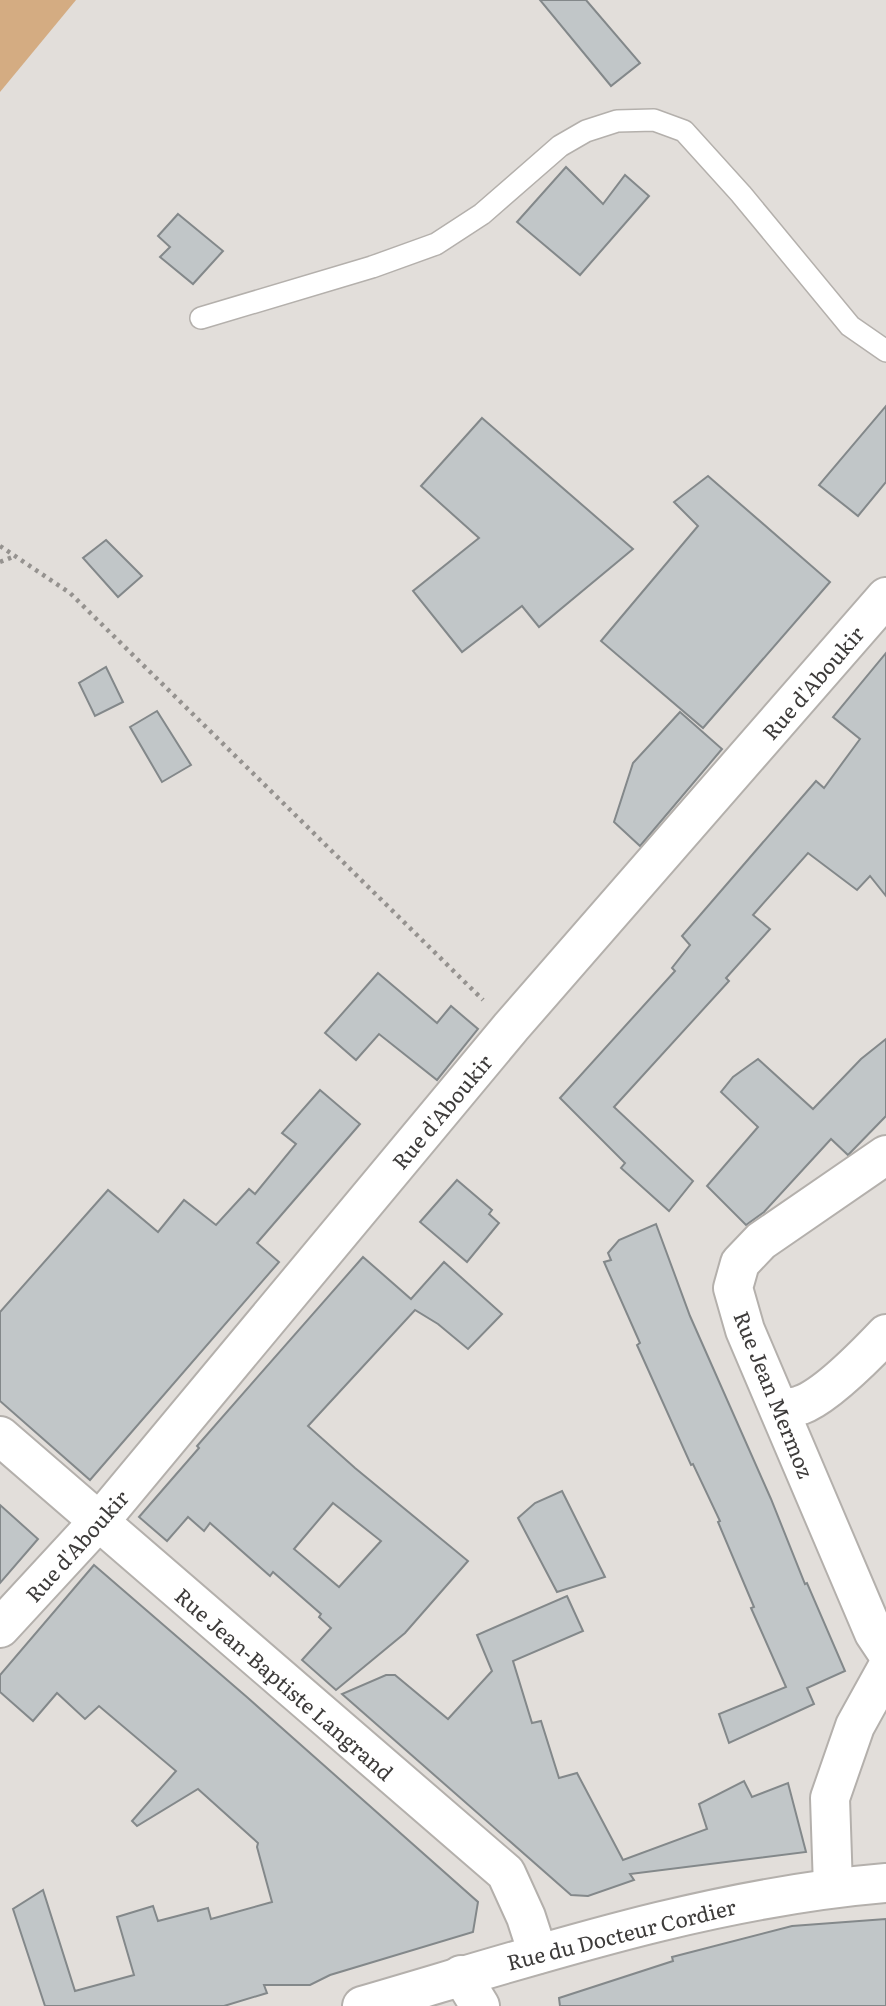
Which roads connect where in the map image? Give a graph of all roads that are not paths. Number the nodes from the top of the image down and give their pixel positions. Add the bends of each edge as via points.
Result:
1 (201, 318) dead end
2 (886, 351) edge
3 (886, 597) edge
4 (886, 1155) edge
5 (886, 1334) edge
6 (779, 1407) junction
7 (0, 1436) edge
8 (98, 1522) junction
9 (0, 1628) edge
10 (886, 1651) edge
11 (886, 1670) edge
12 (886, 1883) edge
13 (832, 1887) junction
14 (538, 1954) junction
15 (471, 1990) edge
16 (362, 2006) edge

1 - 2 lane via 436,244 482,214 561,146 586,131 617,121 654,120 684,131 850,326
3 - 8 street, Rue d'Aboukir via 511,1027
4 - 6 street, Rue Jean Mermoz via 761,1241 740,1263 733,1288 745,1330
5 - 6 street via 815,1398 799,1406
6 - 10 street, Rue Jean Mermoz via 874,1633
7 - 8 street, Rue Jean-Baptiste Langrand
8 - 9 street, Rue d'Aboukir
8 - 14 street, Rue Jean-Baptiste Langrand via 506,1873
11 - 13 street via 855,1726 830,1798
12 - 13 street, Rue du Docteur Cordier
13 - 14 street, Rue du Docteur Cordier via 741,1902
14 - 15 street, Rue du Docteur Cordier
15 - 16 street, Rue du Docteur Cordier

